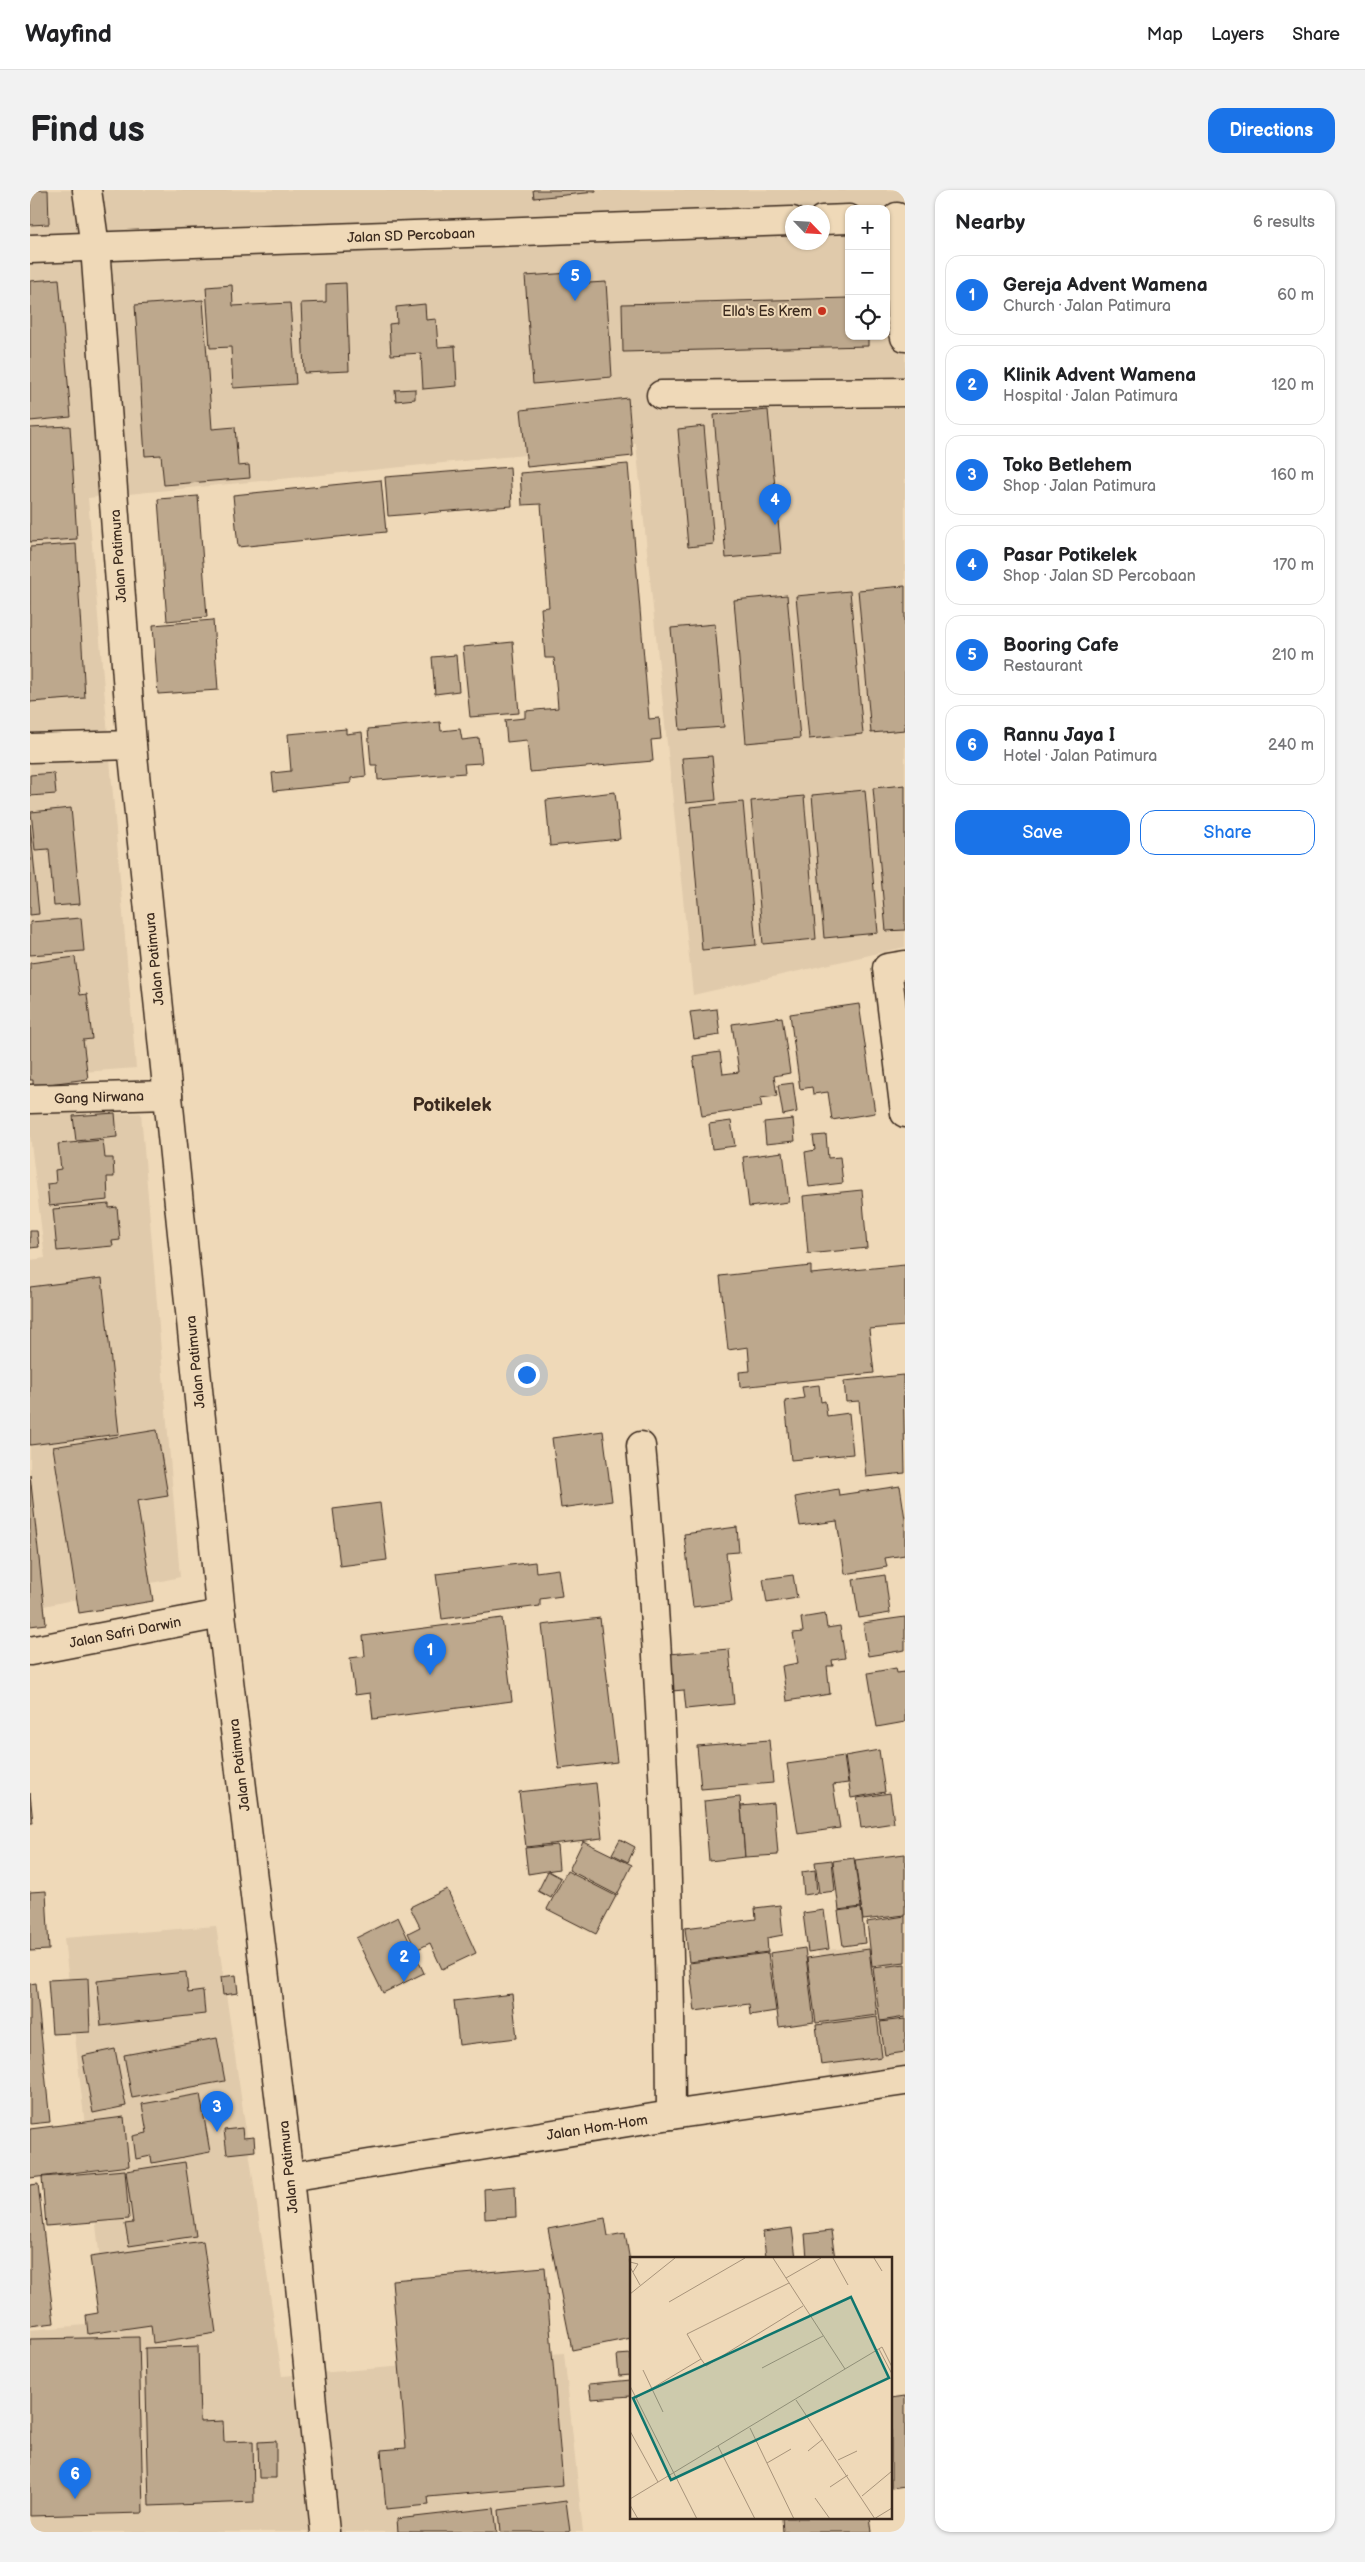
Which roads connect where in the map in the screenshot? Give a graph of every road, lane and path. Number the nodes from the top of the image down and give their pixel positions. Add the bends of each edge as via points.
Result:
1 (87, 190) edge
2 (896, 217) edge
3 (845, 219) edge
4 (830, 220) edge
5 (785, 221) edge
6 (95, 247) junction
7 (30, 249) edge
8 (905, 337) edge
9 (905, 392) edge
10 (661, 395) dead end
11 (132, 746) junction
12 (30, 748) edge
13 (905, 965) edge
14 (168, 1096) junction
15 (30, 1099) edge
16 (905, 1113) edge
17 (640, 1446) dead end
18 (221, 1614) junction
19 (30, 1651) edge
20 (905, 2081) edge
21 (671, 2116) junction
22 (289, 2177) junction
23 (325, 2532) edge

1 - 6 main road, Jalan Patimura
2 - 8 main road via 901,318
3 - 4 main road
5 - 6 main road, Jalan SD Percobaan
6 - 7 main road, Jalan SD Percobaan
6 - 11 main road, Jalan Patimura
9 - 10 main road
11 - 12 main road
11 - 14 main road, Jalan Patimura
13 - 16 main road via 887,968
14 - 15 main road, Gang Nirwana
14 - 18 main road, Jalan Patimura
17 - 21 main road via 661,1714 670,1911
18 - 19 main road, Jalan Safri Darwin
18 - 22 main road, Jalan Patimura
20 - 21 main road, Jalan Hom-Hom
21 - 22 main road, Jalan Hom-Hom
22 - 23 main road, Jalan Patimura

